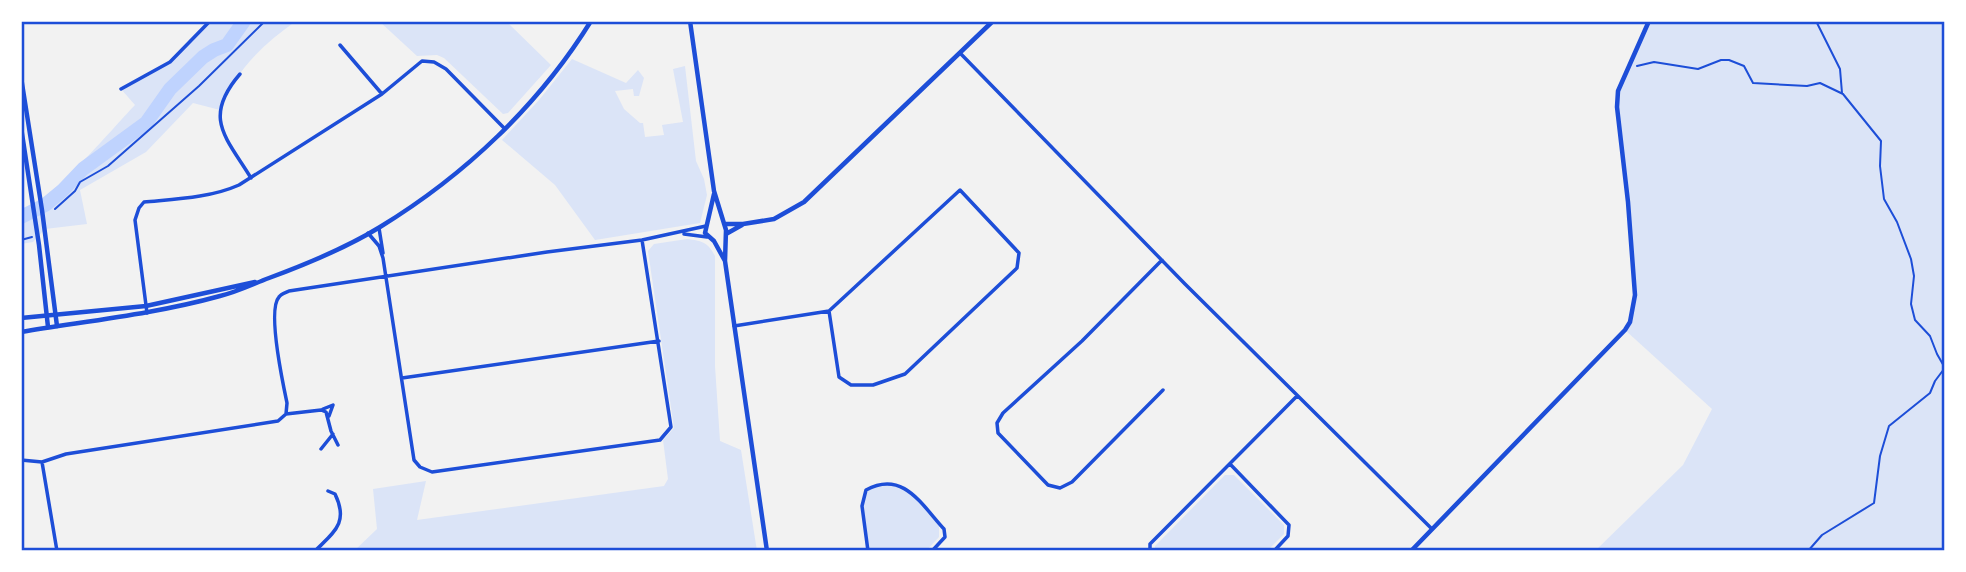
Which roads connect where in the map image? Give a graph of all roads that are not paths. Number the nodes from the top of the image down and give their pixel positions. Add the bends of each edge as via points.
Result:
1 (210, 21) edge
2 (591, 21) edge
3 (690, 21) edge
4 (993, 21) edge
5 (1648, 21) edge
6 (340, 45) dead end
7 (960, 53) junction
8 (240, 74) dead end
9 (21, 77) edge
10 (121, 89) dead end
11 (382, 94) junction
12 (21, 127) edge
13 (505, 128) junction
14 (251, 178) junction
15 (714, 191) junction
16 (724, 223) junction
17 (743, 224) junction
18 (706, 225) junction
19 (379, 228) junction
20 (369, 233) junction
21 (678, 233) junction
22 (725, 234) junction
23 (707, 237) junction
24 (642, 240) junction
25 (714, 241) junction
26 (383, 258) junction
27 (1162, 260) junction
28 (725, 261) junction
29 (386, 276) junction
30 (146, 309) junction
31 (829, 310) junction
32 (55, 314) junction
33 (46, 315) junction
34 (21, 318) edge
35 (57, 326) junction
36 (734, 326) junction
37 (47, 327) junction
38 (21, 332) edge
39 (659, 341) junction
40 (402, 378) junction
41 (1163, 390) dead end
42 (1297, 396) junction
43 (321, 410) junction
44 (286, 414) junction
45 (329, 418) junction
46 (333, 434) junction
47 (338, 445) dead end
48 (321, 449) dead end
49 (21, 460) edge
50 (43, 462) junction
51 (1230, 464) junction
52 (328, 491) dead end
53 (1432, 529) junction
54 (57, 551) edge
55 (315, 551) edge
56 (767, 551) edge
57 (868, 551) edge
58 (932, 551) edge
59 (1150, 551) edge
60 (1274, 551) edge
61 (1411, 551) edge

1 - 10 street via 170,62
2 - 13 street via 555,73
3 - 15 street
4 - 7 street
5 - 53 street via 1618,91 1617,107 1635,295 1630,322
6 - 11 street
7 - 17 street via 804,202 774,219
7 - 27 street
8 - 14 street via 221,101 220,121
9 - 32 street
11 - 13 street via 422,61 434,62
11 - 14 street
12 - 33 street
13 - 19 street via 451,178
14 - 30 street via 229,190 142,205 135,220
15 - 16 street
15 - 18 street
16 - 17 street
16 - 18 street via 715,219
16 - 22 street
17 - 22 street
18 - 21 street
18 - 23 street
19 - 20 street
19 - 26 street
20 - 26 street
20 - 30 street via 260,281
21 - 23 street
21 - 24 street
22 - 25 street
22 - 28 street
23 - 25 street
24 - 29 street
24 - 39 street
25 - 28 street
26 - 29 street
27 - 41 street via 1003,413 998,433 1048,485 1060,488 1072,482
27 - 42 street
28 - 36 street
29 - 40 street
29 - 44 street via 289,291 279,297 274,326
30 - 32 street
30 - 35 street
31 - 31 street via 960,190 1019,253 1017,268 905,374 873,385 851,385 839,377
31 - 36 street
32 - 33 street
32 - 35 street
33 - 34 street
33 - 37 street
35 - 37 street
36 - 56 street
37 - 38 street
39 - 40 street
39 - 40 street via 671,428 660,440 432,472 414,460
42 - 51 street
42 - 53 street
43 - 44 street
43 - 45 street
43 - 45 street via 333,405
44 - 50 street via 278,421 66,454
45 - 46 street
46 - 47 street
46 - 48 street
49 - 50 street
50 - 54 street
51 - 59 street via 1150,544
51 - 60 street via 1289,525 1288,536
52 - 55 street via 338,499 341,520
53 - 61 street
57 - 58 street via 862,506 866,490 891,483 906,487 944,529 945,537

